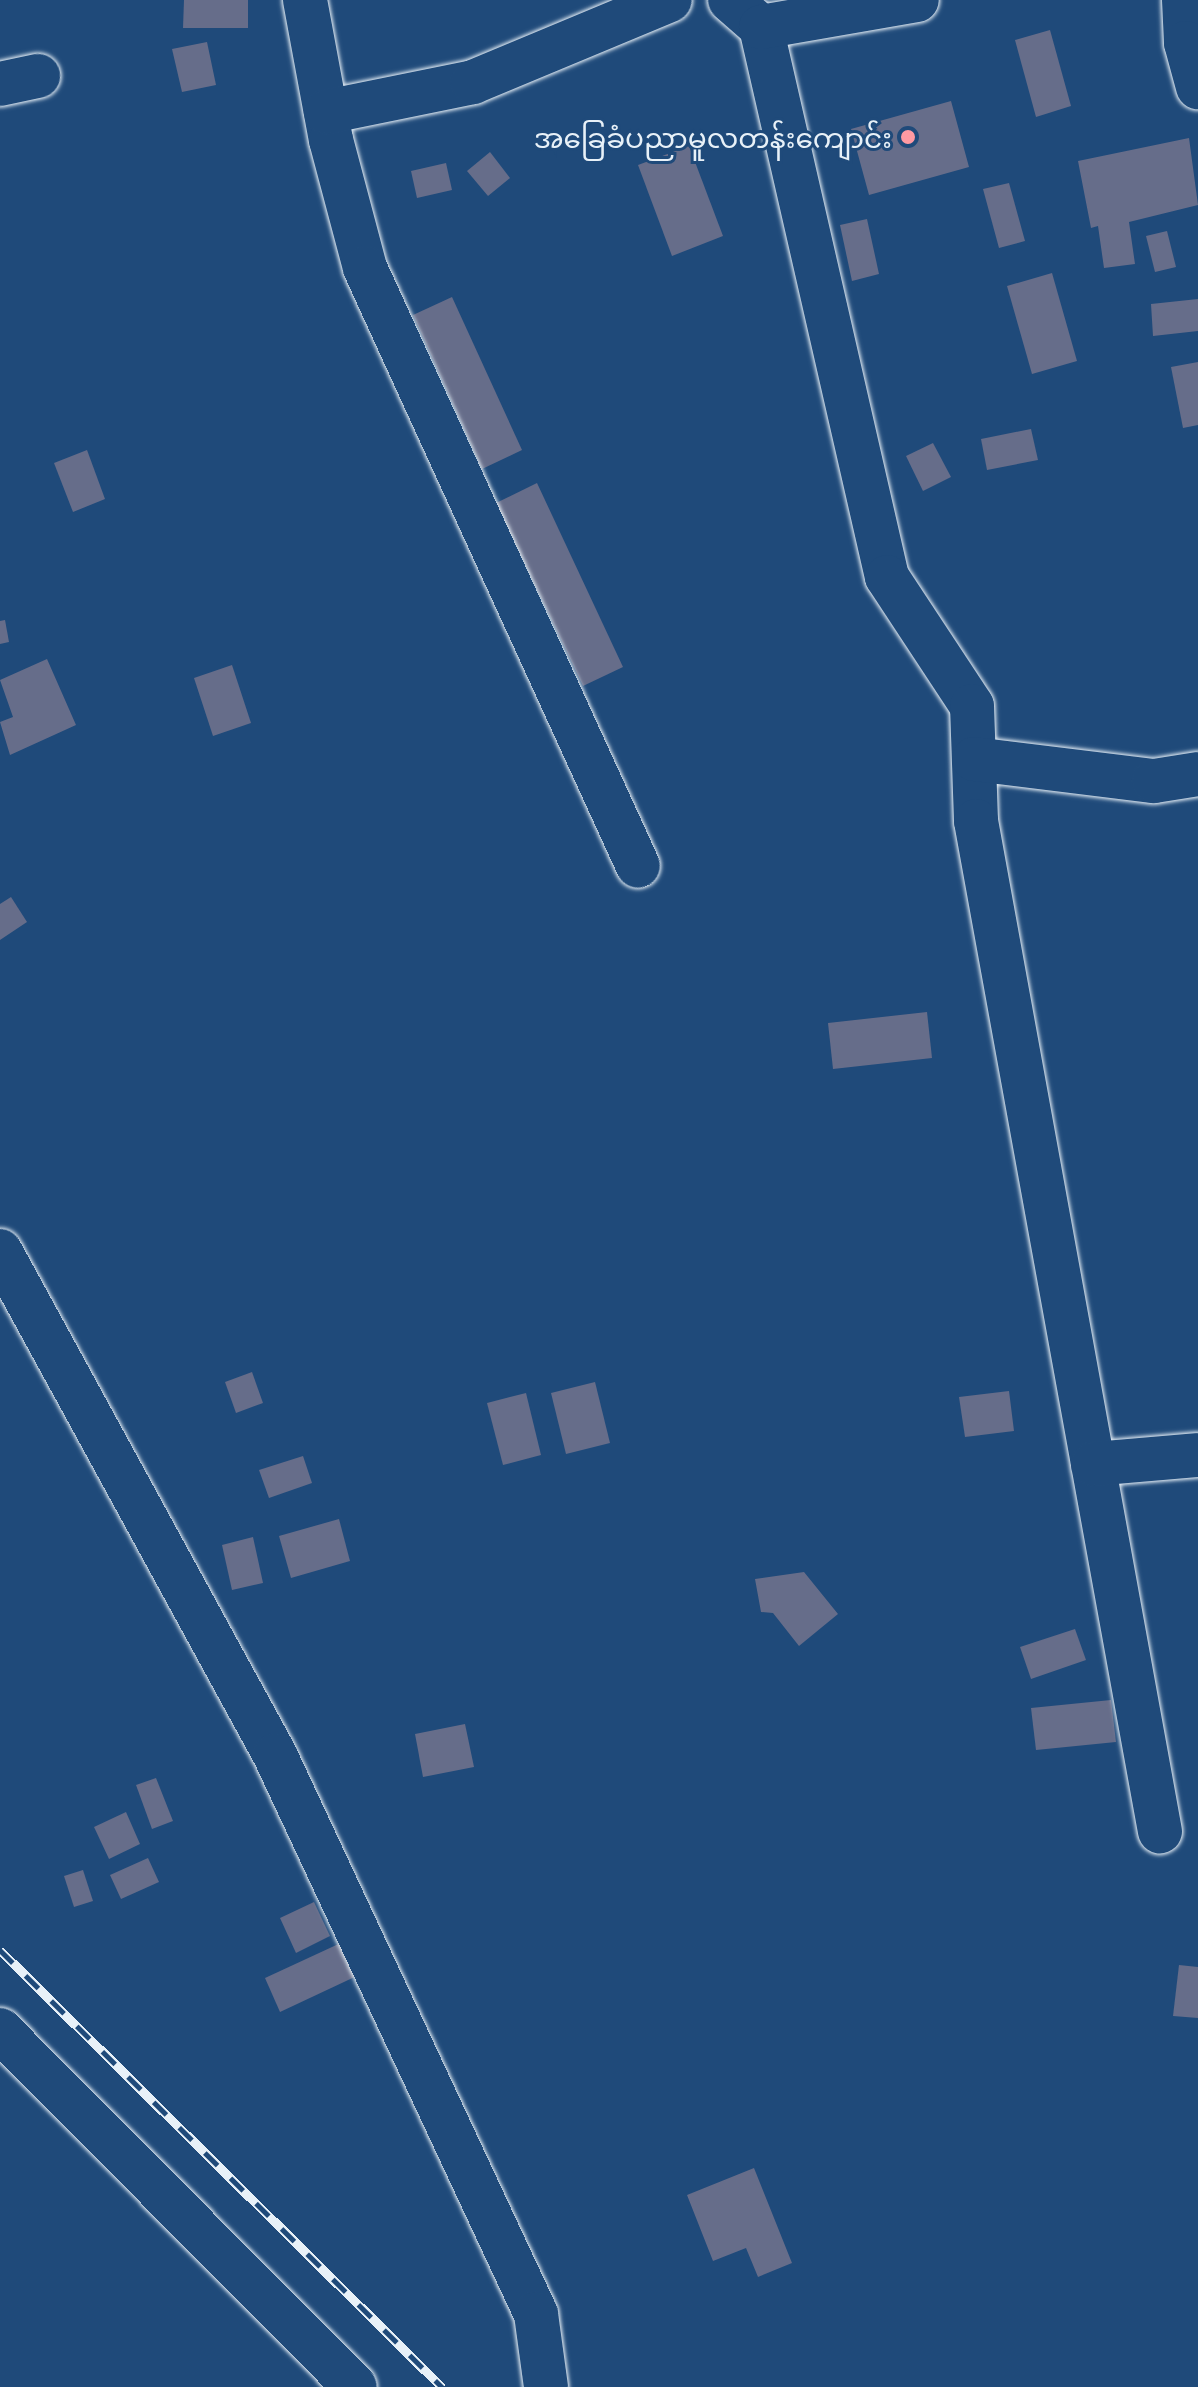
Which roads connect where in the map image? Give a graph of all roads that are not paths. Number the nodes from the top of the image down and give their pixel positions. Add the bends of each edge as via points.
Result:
1 (305, 0) edge
2 (670, 0) edge
3 (917, 0) edge
4 (1184, 0) edge
5 (746, 13) edge
6 (1198, 87) edge
7 (326, 112) junction
8 (974, 759) junction
9 (1198, 774) edge
10 (638, 866) dead end
11 (0, 1251) edge
12 (1198, 1455) edge
13 (1093, 1464) junction
14 (1160, 1831) dead end
15 (0, 2030) edge
16 (355, 2387) edge
17 (546, 2387) edge

1 - 7 street
2 - 7 street via 473,82
3 - 5 street
4 - 6 street via 1186,43
5 - 8 street via 887,577 972,706
7 - 10 street via 365,268
8 - 9 street via 1154,781
8 - 13 street via 976,821
11 - 17 street via 275,1755 536,2314
12 - 13 street
13 - 14 street
15 - 16 street

